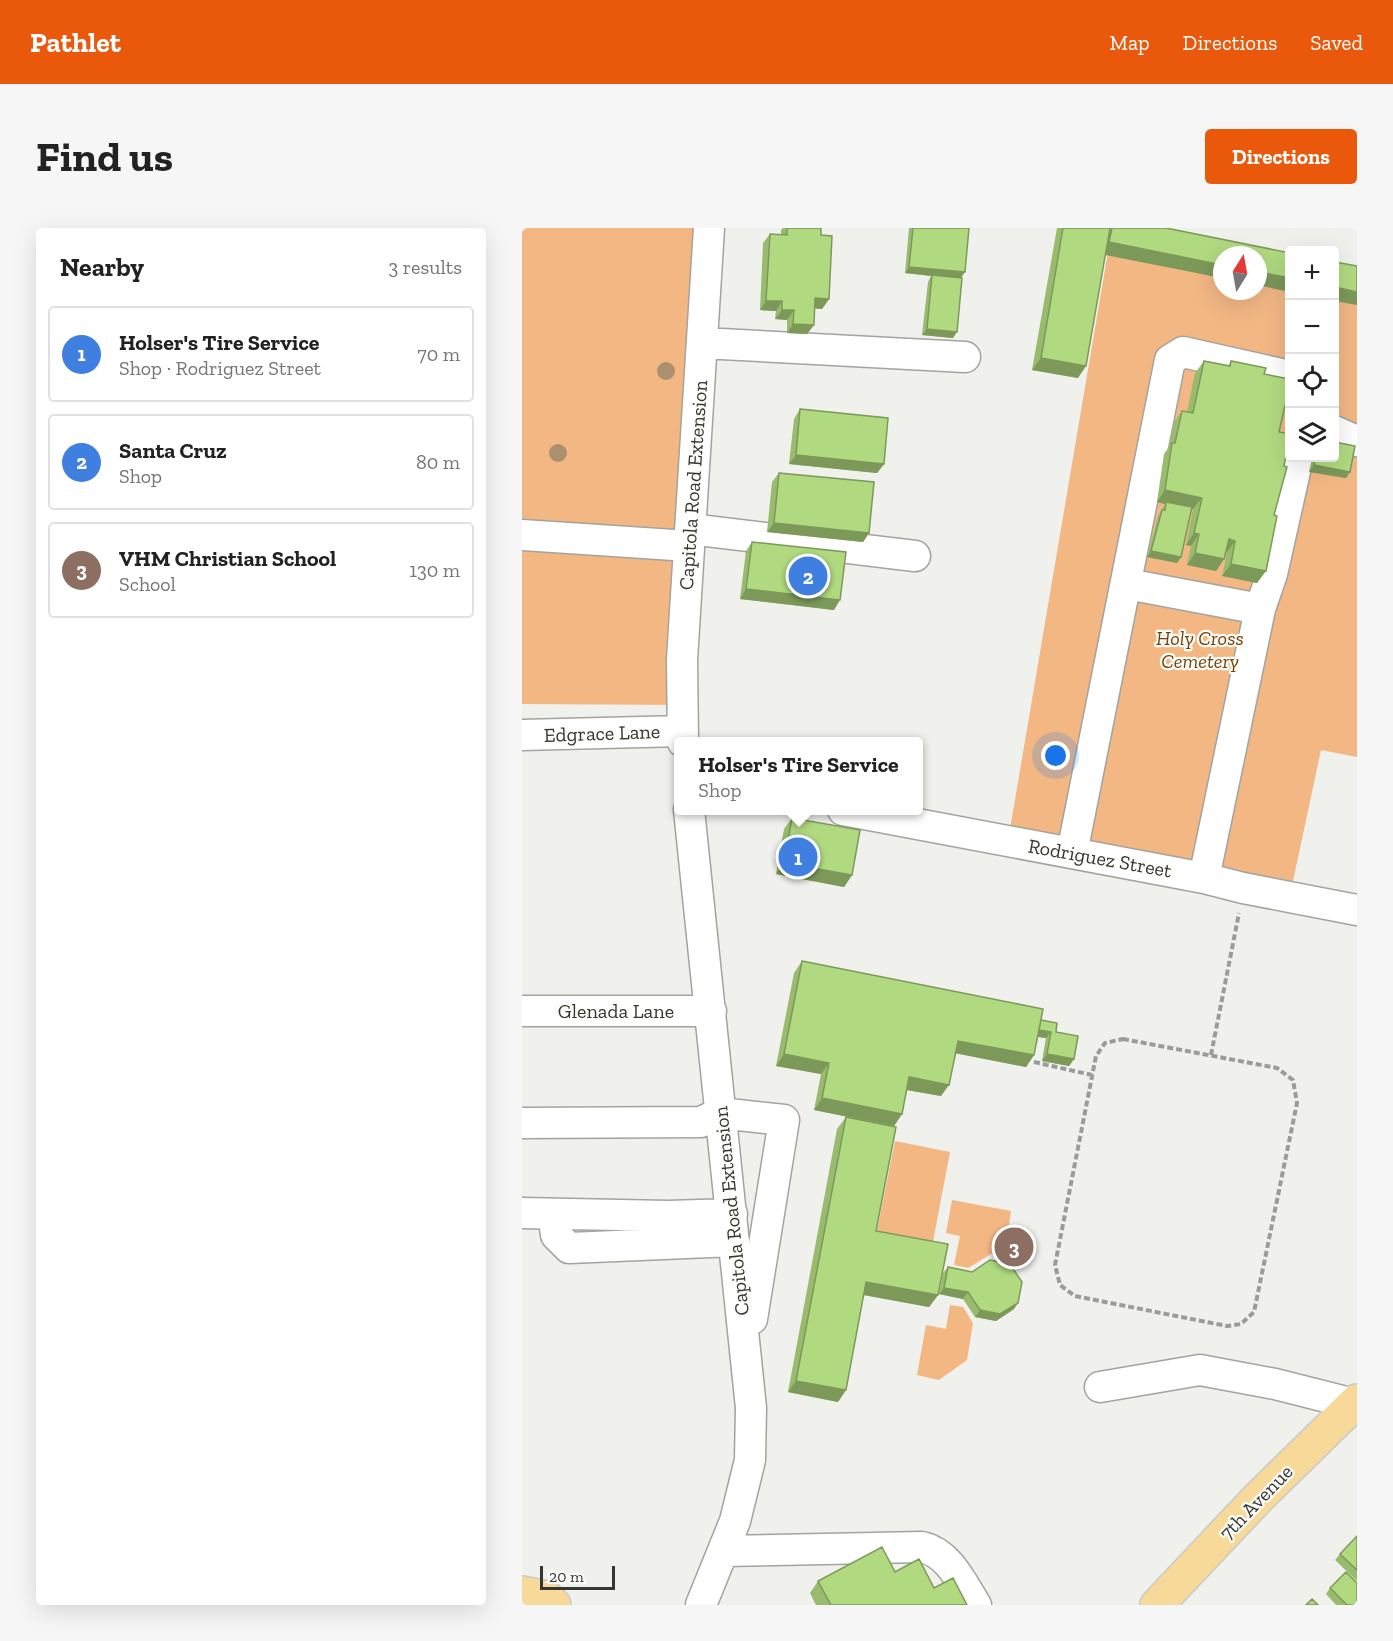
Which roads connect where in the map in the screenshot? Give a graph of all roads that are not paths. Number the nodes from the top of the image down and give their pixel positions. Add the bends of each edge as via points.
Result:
1 (708, 228) edge
2 (702, 343) junction
3 (965, 357) dead end
4 (1285, 375) edge
5 (1339, 433) edge
6 (1357, 441) edge
7 (1297, 462) edge
8 (522, 534) edge
9 (690, 538) junction
10 (915, 556) dead end
11 (1127, 584) junction
12 (1260, 609) junction
13 (522, 735) edge
14 (683, 736) edge
15 (690, 815) edge
16 (870, 815) edge
17 (1072, 853) junction
18 (1204, 878) junction
19 (1357, 910) edge
20 (522, 1011) edge
21 (711, 1011) junction
22 (720, 1113) junction
23 (522, 1123) edge
24 (522, 1213) edge
25 (733, 1228) junction
26 (746, 1357) junction
27 (1100, 1388) dead end
28 (1355, 1402) edge
29 (723, 1551) junction
30 (522, 1593) edge
31 (554, 1605) edge
32 (701, 1605) edge
33 (976, 1605) edge
34 (1157, 1605) edge

1 - 2 street, Capitola Road Extension
2 - 3 street
2 - 9 street, Capitola Road Extension
4 - 11 street via 1183,352 1170,360
5 - 6 street
7 - 12 street via 1272,574
8 - 9 street
9 - 10 street
9 - 14 street, Capitola Road Extension via 682,660
11 - 12 street
11 - 17 street
12 - 18 street
13 - 14 street, Edgrace Lane
15 - 21 street, Capitola Road Extension
16 - 17 street, Rodriguez Street
17 - 18 street, Rodriguez Street
18 - 19 street, Rodriguez Street
20 - 21 street, Glenada Lane
21 - 22 street, Capitola Road Extension
22 - 23 street via 700,1122
22 - 25 street, Capitola Road Extension
22 - 26 street via 783,1120
24 - 25 street
25 - 26 street, Capitola Road Extension
26 - 29 street, Capitola Road Extension via 751,1408 750,1460
27 - 28 street via 1200,1370
28 - 34 main road, 7th Avenue
29 - 32 street, Capitola Road Extension
29 - 33 street via 922,1547 935,1550 944,1558
30 - 31 main road via 547,1598

